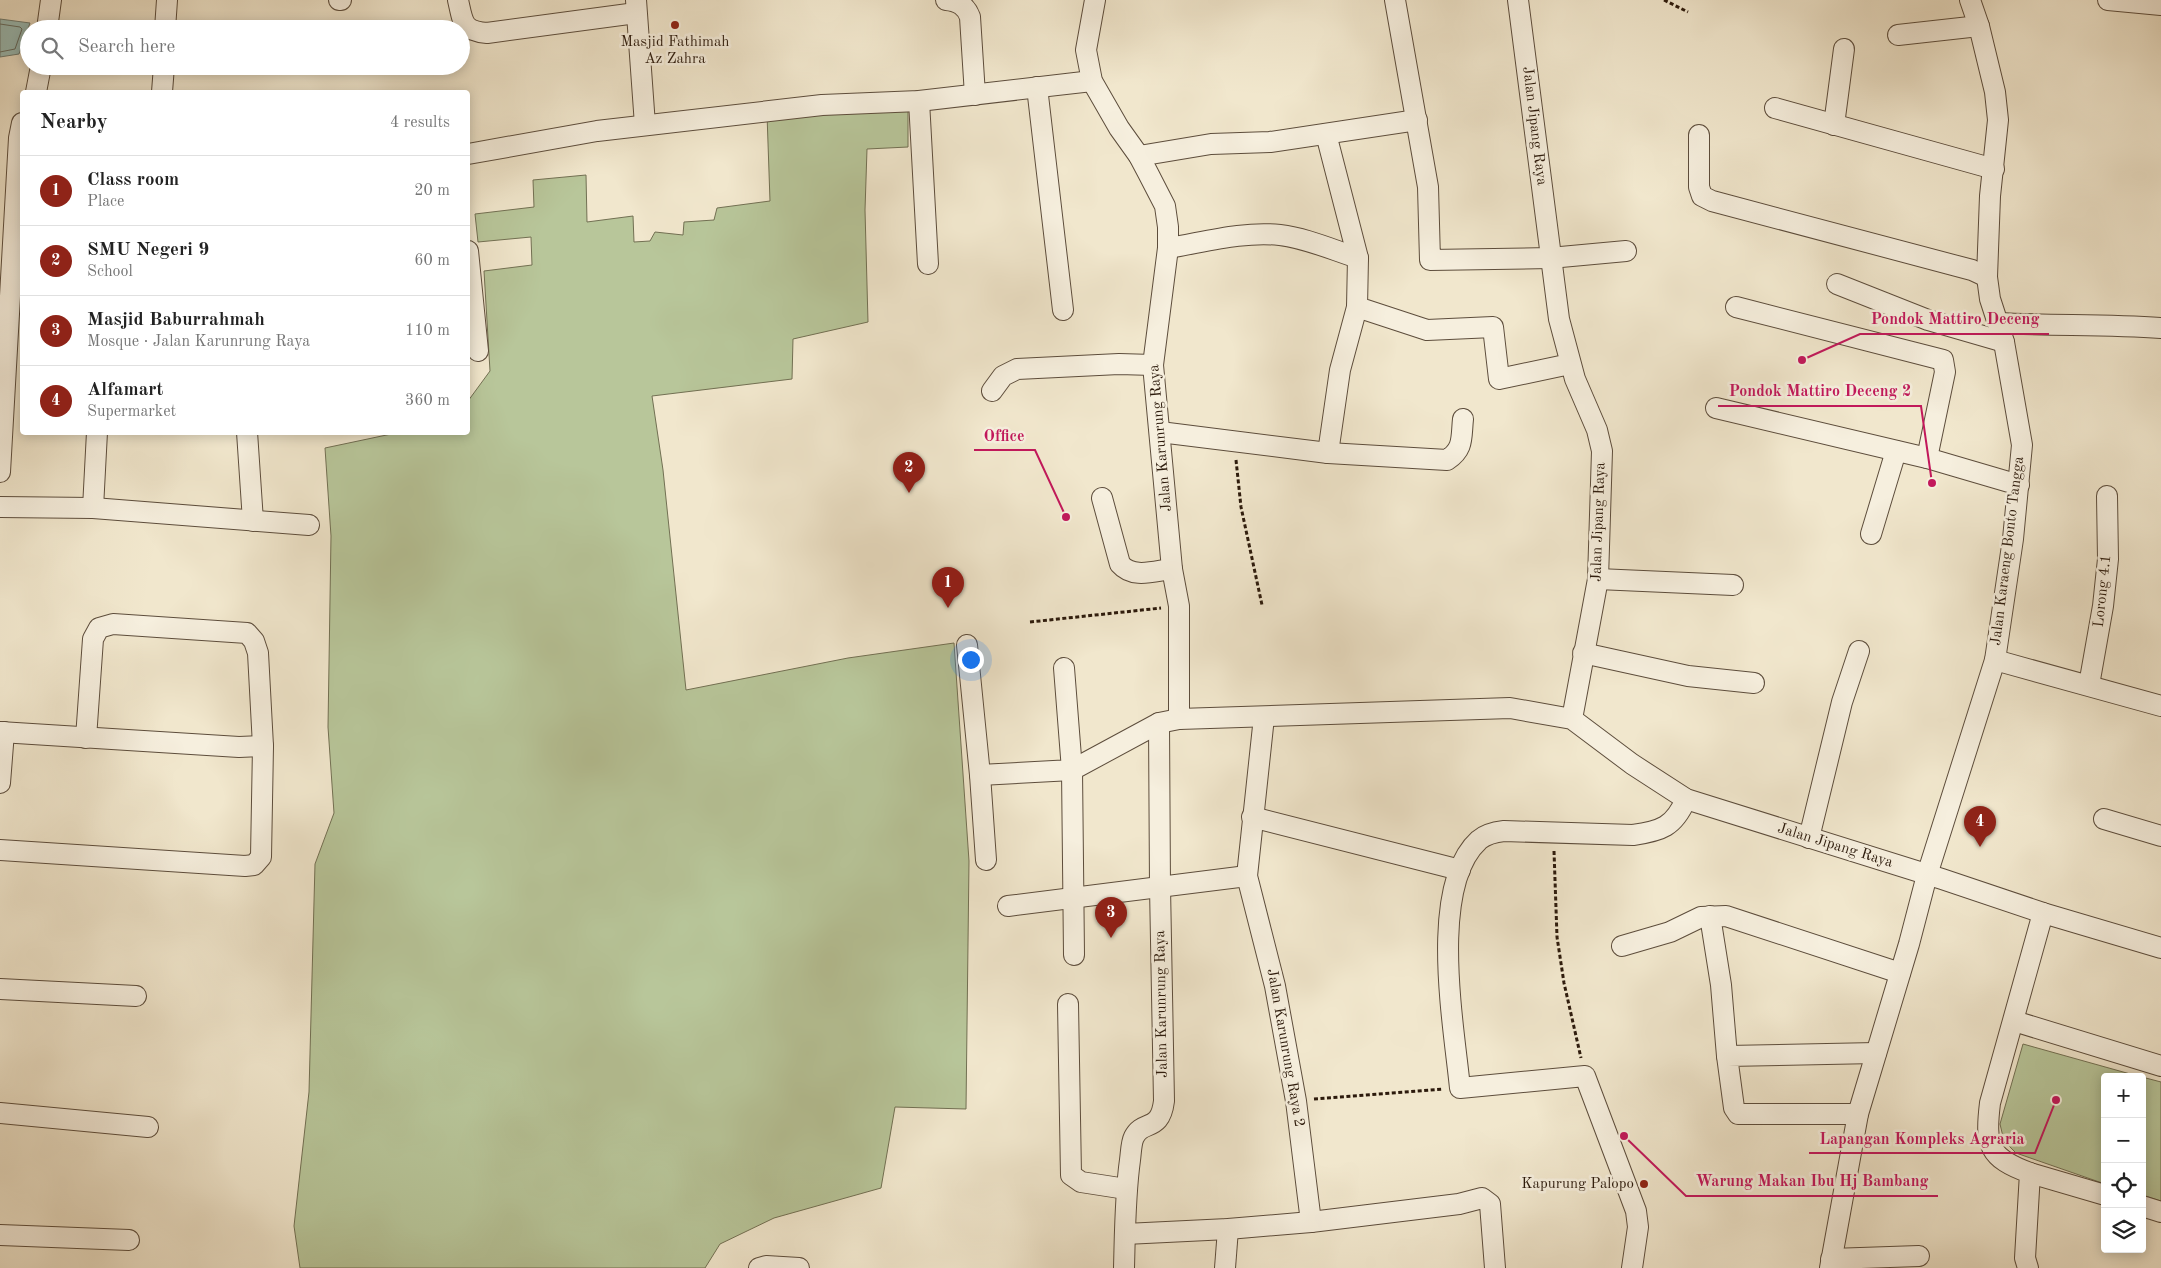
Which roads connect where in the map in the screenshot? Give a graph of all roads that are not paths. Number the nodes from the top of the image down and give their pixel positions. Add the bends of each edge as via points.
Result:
1 (51, 0) edge
2 (167, 0) edge
3 (458, 0) edge
4 (946, 0) edge
5 (1095, 0) edge
6 (1395, 0) edge
7 (1518, 0) edge
8 (1970, 0) edge
9 (2108, 0) edge
10 (2161, 5) edge
11 (636, 6) edge
12 (48, 20) edge
13 (166, 20) edge
14 (463, 20) edge
15 (1979, 26) junction
16 (470, 30) edge
17 (1898, 36) dead end
18 (1844, 49) dead end
19 (39, 75) edge
20 (163, 75) edge
21 (1092, 81) junction
22 (1037, 87) junction
23 (36, 90) edge
24 (162, 90) edge
25 (976, 95) junction
26 (919, 101) junction
27 (1775, 108) dead end
28 (1416, 120) junction
29 (1834, 125) junction
30 (645, 126) junction
31 (20, 133) edge
32 (1326, 134) junction
33 (1699, 135) dead end
34 (470, 154) edge
35 (1139, 156) junction
36 (1994, 169) junction
37 (1168, 248) junction
38 (1626, 251) dead end
39 (1358, 258) junction
40 (1550, 258) junction
41 (928, 264) dead end
42 (470, 271) edge
43 (1987, 277) junction
44 (1837, 284) dead end
45 (1357, 307) junction
46 (1736, 307) dead end
47 (1063, 310) dead end
48 (2161, 328) edge
49 (2001, 333) junction
50 (478, 351) dead end
51 (1570, 364) junction
52 (1153, 365) junction
53 (992, 391) dead end
54 (1716, 408) dead end
55 (1463, 419) dead end
56 (1160, 432) junction
57 (98, 435) edge
58 (247, 435) edge
59 (1896, 451) junction
60 (1328, 453) junction
61 (1928, 458) junction
62 (0, 472) edge
63 (2019, 485) junction
64 (2107, 496) dead end
65 (1102, 498) dead end
66 (0, 507) edge
67 (92, 508) junction
68 (253, 521) junction
69 (309, 525) dead end
70 (1871, 534) dead end
71 (1172, 569) junction
72 (1598, 579) junction
73 (1733, 585) dead end
74 (967, 645) dead end
75 (1859, 651) dead end
76 (1583, 653) junction
77 (1995, 660) junction
78 (1064, 668) dead end
79 (1754, 683) dead end
80 (2089, 685) junction
81 (2161, 706) edge
82 (1264, 717) junction
83 (1179, 718) junction
84 (1572, 719) junction
85 (1159, 723) junction
86 (2, 732) edge
87 (86, 738) junction
88 (263, 746) junction
89 (1072, 770) junction
90 (980, 775) junction
91 (0, 783) edge
92 (1686, 800) junction
93 (1252, 817) junction
94 (2104, 819) dead end
95 (2161, 836) edge
96 (1809, 838) junction
97 (0, 850) edge
98 (986, 860) dead end
99 (1460, 870) junction
100 (1927, 875) junction
101 (1247, 876) junction
102 (1160, 887) junction
103 (1073, 898) junction
104 (1008, 906) dead end
105 (2043, 913) junction
106 (1710, 916) junction
107 (1622, 946) dead end
108 (2161, 948) edge
109 (1074, 955) dead end
110 (1900, 973) junction
111 (0, 989) edge
112 (136, 996) dead end
113 (1068, 1004) dead end
114 (2014, 1021) junction
115 (1876, 1053) junction
116 (1727, 1056) junction
117 (2161, 1066) edge
118 (0, 1113) edge
119 (1858, 1114) junction
120 (148, 1127) dead end
121 (2030, 1173) junction
122 (1126, 1189) junction
123 (2101, 1194) edge
124 (2146, 1207) edge
125 (2161, 1212) edge
126 (1311, 1222) junction
127 (1228, 1229) junction
128 (1125, 1234) junction
129 (0, 1235) edge
130 (129, 1240) dead end
131 (1919, 1256) dead end
132 (1830, 1263) edge
133 (759, 1268) edge
134 (799, 1268) edge
135 (1124, 1268) edge
136 (1225, 1268) edge
137 (1495, 1268) edge
138 (1632, 1268) edge
139 (2028, 1268) edge

1 - 12 street
2 - 13 street
3 - 14 street
4 - 25 street via 964,7 970,18
5 - 21 street, Jalan Karunrung Raya via 1086,50
6 - 28 street
7 - 40 street, Jalan Jipang Raya
8 - 15 street, Jalan Karaeng Bonto Tangga
9 - 10 street
11 - 16 street via 487,33
11 - 30 street
15 - 17 street
15 - 36 street, Jalan Karaeng Bonto Tangga via 1995,92 1998,120
18 - 29 street
19 - 23 street
20 - 24 street
21 - 22 street
21 - 35 street, Jalan Karunrung Raya
22 - 25 street
22 - 47 street
25 - 26 street
26 - 30 street via 822,105
26 - 41 street
27 - 29 street
28 - 32 street
28 - 40 street via 1428,188 1430,260
29 - 36 street
30 - 34 street via 597,131
31 - 62 street
32 - 35 street via 1270,142 1211,144
32 - 39 street
33 - 43 street via 1699,186 1702,196 1712,201 1972,270
35 - 37 street, Jalan Karunrung Raya via 1165,206
36 - 43 street, Jalan Karaeng Bonto Tangga
37 - 39 street via 1252,234 1281,235
37 - 52 street, Jalan Karunrung Raya
38 - 40 street
39 - 45 street
40 - 51 street, Jalan Jipang Raya
42 - 50 street
43 - 49 street, Jalan Karaeng Bonto Tangga
44 - 49 street via 1928,320
45 - 51 street via 1427,330 1493,327 1499,379
45 - 60 street via 1340,370
46 - 61 street via 1943,360 1945,372
48 - 49 street via 2116,324 2058,326
49 - 63 street, Jalan Karaeng Bonto Tangga via 2022,445
51 - 72 street, Jalan Jipang Raya via 1597,430 1602,451
52 - 53 street via 1017,369 1002,376
52 - 56 street, Jalan Karunrung Raya
54 - 59 street
55 - 60 street via 1460,449 1447,460
56 - 60 street
56 - 71 street, Jalan Karunrung Raya
57 - 67 street
58 - 68 street
59 - 61 street
59 - 70 street
61 - 63 street
63 - 77 street, Jalan Karaeng Bonto Tangga
64 - 80 street, Lorong 4.1 via 2108,559
65 - 71 street via 1120,564 1126,571 1136,574
66 - 67 street
67 - 68 street
68 - 69 street
71 - 83 street, Jalan Karunrung Raya via 1179,606
72 - 73 street
72 - 76 street, Jalan Jipang Raya
74 - 90 street
75 - 96 street via 1842,702
76 - 79 street via 1688,676
76 - 84 street, Jalan Jipang Raya
77 - 80 street
77 - 100 street, Jalan Karaeng Bonto Tangga
78 - 89 street
80 - 81 street
82 - 83 street
82 - 84 street via 1510,708
82 - 93 street, Jalan Karunrung Raya 2
83 - 85 street
84 - 92 street, Jalan Jipang Raya
85 - 89 street
85 - 102 street, Jalan Karunrung Raya
86 - 87 street
86 - 91 street
87 - 88 street
87 - 88 street via 93,639 99,628 113,624 247,633 252,637 257,646
88 - 97 street via 261,857 254,865
89 - 90 street
89 - 103 street
90 - 98 street
92 - 96 street, Jalan Jipang Raya
92 - 99 street via 1667,827 1652,832 1491,833 1480,839
93 - 99 street
93 - 101 street, Jalan Karunrung Raya 2
94 - 95 street
96 - 100 street, Jalan Jipang Raya
99 - 138 street via 1448,926 1460,1088 1585,1076 1636,1211 1638,1227
100 - 105 street, Jalan Jipang Raya
100 - 110 street, Jalan Karaeng Bonto Tangga
101 - 102 street
101 - 126 street, Jalan Karunrung Raya 2 via 1275,986 1296,1101
102 - 103 street
102 - 122 street, Jalan Karunrung Raya via 1163,1114 1157,1122 1133,1137
103 - 104 street
103 - 109 street
105 - 108 street, Jalan Jipang Raya
105 - 114 street
106 - 107 street
106 - 110 street via 1738,919
106 - 116 street via 1721,985
110 - 115 street, Jalan Karaeng Bonto Tangga
111 - 112 street
113 - 122 street via 1071,1175 1081,1182
114 - 117 street
114 - 121 street via 1990,1103 1989,1141 2001,1160
115 - 116 street
115 - 119 street, Jalan Karaeng Bonto Tangga
116 - 119 street via 1734,1108 1738,1114
118 - 120 street
119 - 132 street, Jalan Karaeng Bonto Tangga
121 - 123 street
121 - 139 street via 2025,1258
122 - 128 street, Jalan Karunrung Raya
124 - 125 street
126 - 127 street
126 - 137 street via 1459,1204 1482,1198 1490,1204
127 - 128 street
127 - 136 street
128 - 135 street, Jalan Karunrung Raya
129 - 130 street
131 - 132 street
133 - 134 street

